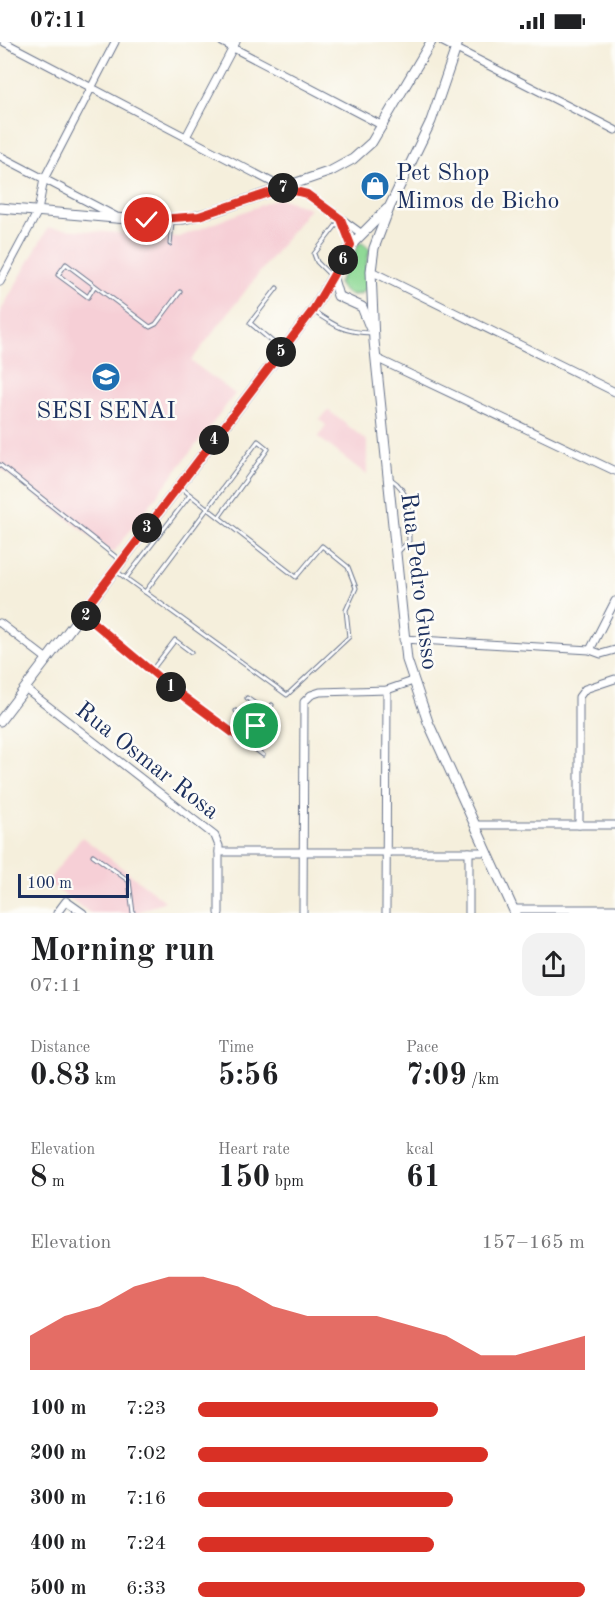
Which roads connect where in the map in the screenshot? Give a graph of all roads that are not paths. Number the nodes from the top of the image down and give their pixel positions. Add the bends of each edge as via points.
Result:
1 (4, 42) edge
2 (116, 42) edge
3 (222, 42) edge
4 (430, 42) edge
5 (443, 42) edge
6 (235, 45) edge
7 (457, 45) edge
8 (91, 88) junction
9 (383, 126) junction
10 (615, 130) edge
11 (186, 137) junction
12 (0, 156) edge
13 (44, 179) junction
14 (283, 188) junction
15 (390, 206) junction
16 (0, 208) edge
17 (38, 211) junction
18 (119, 218) junction
19 (341, 219) junction
20 (172, 220) junction
21 (362, 234) junction
22 (376, 242) junction
23 (170, 244) dead end
24 (351, 245) junction
25 (371, 271) junction
26 (333, 278) junction
27 (0, 282) edge
28 (94, 287) junction
29 (277, 288) dead end
30 (180, 292) dead end
31 (372, 296) junction
32 (343, 300) junction
33 (355, 304) junction
34 (313, 310) junction
35 (373, 337) junction
36 (283, 350) junction
37 (376, 358) junction
38 (615, 392) edge
39 (0, 465) edge
40 (614, 469) edge
41 (387, 477) junction
42 (179, 486) junction
43 (190, 495) junction
44 (209, 509) junction
45 (219, 517) junction
46 (394, 553) junction
47 (122, 561) junction
48 (115, 570) junction
49 (126, 578) junction
50 (145, 592) junction
51 (615, 601) edge
52 (82, 613) junction
53 (0, 623) edge
54 (403, 639) junction
55 (590, 650) junction
56 (615, 650) edge
57 (191, 652) dead end
58 (47, 659) junction
59 (151, 671) junction
60 (615, 679) edge
61 (413, 681) junction
62 (25, 688) junction
63 (387, 690) junction
64 (247, 698) dead end
65 (272, 705) dead end
66 (236, 711) dead end
67 (267, 712) junction
68 (0, 721) edge
69 (256, 726) junction
70 (272, 738) dead end
71 (245, 742) junction
72 (263, 755) dead end
73 (475, 825) junction
74 (579, 825) junction
75 (615, 825) edge
76 (219, 852) junction
77 (303, 852) junction
78 (386, 852) junction
79 (469, 852) junction
80 (487, 852) junction
81 (93, 855) dead end
82 (615, 909) edge
83 (514, 911) edge
84 (57, 913) edge
85 (83, 913) edge
86 (133, 913) edge
87 (219, 913) edge
88 (303, 913) edge
89 (386, 913) edge
90 (469, 913) edge

1 - 8 street
2 - 8 street
3 - 6 street
4 - 9 main road
5 - 7 street
6 - 9 street
6 - 11 street
7 - 10 street
7 - 15 main road, Rua Pedro Gusso via 427,129
8 - 11 street
8 - 13 street
9 - 14 main road via 353,159
11 - 14 street
12 - 13 street
13 - 17 street
13 - 18 street
14 - 19 street via 307,194
14 - 20 main road via 212,212
15 - 21 main road, Rua Pedro Gusso
15 - 22 main road, Rua Pedro Gusso
16 - 17 main road
17 - 18 main road
17 - 27 street
18 - 20 main road
19 - 21 street
19 - 24 street
19 - 26 lane via 314,254
20 - 23 lane
21 - 22 main road
21 - 24 main road, Rua Pedro Gusso
22 - 25 main road, Rua Pedro Gusso
24 - 26 main road, Rua Pedro Gusso
25 - 31 main road, Rua Pedro Gusso
25 - 38 street
26 - 32 main road via 335,292
26 - 34 main road, Rua Pedro Gusso
28 - 28 lane via 66,264 58,275 88,297
28 - 30 lane via 139,320 154,326
29 - 36 lane via 250,323
31 - 33 main road
31 - 35 main road, Rua Pedro Gusso
32 - 33 main road
32 - 34 main road via 329,301
33 - 35 main road, Rua Pedro Gusso via 364,310
34 - 35 lane via 345,330
34 - 36 main road, Rua Pedro Gusso
35 - 37 main road, Rua Pedro Gusso
36 - 42 main road, Rua Pedro Gusso
37 - 40 street
37 - 41 main road, Rua Pedro Gusso
39 - 47 lane
41 - 46 main road, Rua Pedro Gusso
41 - 46 lane via 404,490 408,500 409,542
42 - 43 lane
42 - 47 main road, Rua Pedro Gusso
43 - 44 lane
43 - 49 lane
44 - 45 lane
44 - 45 lane via 258,441 268,449
44 - 50 lane
45 - 50 lane via 296,577 322,546 348,567 356,588 346,610 349,636 287,695
46 - 54 main road, Rua Pedro Gusso
47 - 48 main road, Rua Pedro Gusso
48 - 49 lane
48 - 52 main road, Rua Pedro Gusso
49 - 50 lane
51 - 55 street
52 - 58 main road, Rua Pedro Gusso
52 - 59 lane
53 - 58 street
54 - 55 street
54 - 61 main road, Rua Pedro Gusso
55 - 56 street via 601,654
57 - 59 lane via 175,640
58 - 62 main road, Rua Pedro Gusso
59 - 71 lane
60 - 74 street via 580,693
61 - 63 street
61 - 73 main road, Rua Pedro Gusso
62 - 68 main road, Rua Pedro Gusso
62 - 76 street, Rua Osmar Rosa via 211,832 218,841
63 - 77 street via 320,692 307,698 303,712
63 - 78 street
64 - 67 lane
65 - 67 lane
66 - 69 lane
67 - 69 lane
69 - 70 lane
69 - 71 lane
71 - 72 lane
73 - 74 street
73 - 80 main road, Rua Pedro Gusso
74 - 75 street
76 - 77 street
76 - 87 street, Rua Osmar Rosa
77 - 78 street
77 - 88 street
78 - 79 street
78 - 89 street
79 - 80 street
79 - 90 street
80 - 83 main road, Rua Pedro Gusso
81 - 86 lane via 129,881
82 - 83 street
84 - 85 street via 66,901

